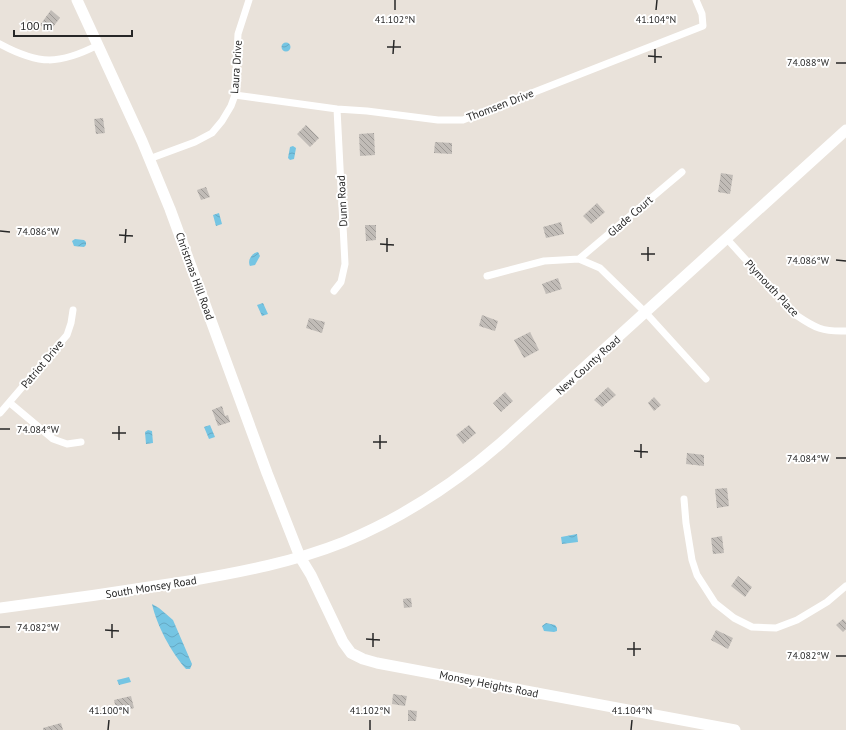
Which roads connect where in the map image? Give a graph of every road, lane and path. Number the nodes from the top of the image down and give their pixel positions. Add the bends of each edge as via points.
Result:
1 (77, 0) edge
2 (249, 0) edge
3 (696, 0) edge
4 (0, 44) edge
5 (98, 45) junction
6 (235, 95) junction
7 (337, 109) junction
8 (846, 130) edge
9 (149, 159) junction
10 (682, 172) dead end
11 (727, 239) junction
12 (579, 259) junction
13 (487, 276) dead end
14 (334, 291) dead end
15 (73, 310) dead end
16 (646, 313) junction
17 (846, 331) edge
18 (706, 379) dead end
19 (10, 403) junction
20 (0, 414) edge
21 (81, 442) dead end
22 (684, 499) dead end
23 (300, 557) junction
24 (846, 586) edge
25 (0, 608) edge
26 (735, 730) edge

1 - 5 street, Christmas Hill Road
2 - 6 street, Laura Drive via 238,34
3 - 7 street, Thomsen Drive via 702,14 703,26 462,120 438,120
4 - 5 street via 38,60 56,60 80,54
5 - 9 street, Christmas Hill Road
6 - 7 street, Thomsen Drive
6 - 9 street, Laura Drive via 222,121 212,133 196,142
7 - 14 street, Dunn Road via 345,264 341,282
8 - 11 street, New County Road
9 - 23 street, Christmas Hill Road
10 - 12 street, Glade Court
11 - 16 street, New County Road
11 - 17 street, Plymouth Place via 796,315 808,324 824,330
12 - 13 street via 544,261
12 - 16 street via 600,268
15 - 19 street, Patriot Drive via 67,335
16 - 18 street
16 - 23 street, New County Road via 491,452 447,486 381,525
19 - 20 street, Patriot Drive
19 - 21 street via 53,439 67,444
22 - 24 street via 692,560 697,576 715,603 734,618 752,627 776,628 797,620 827,602
23 - 25 street, South Monsey Road via 249,570 174,583
23 - 26 street, Monsey Heights Road via 343,642 351,653 363,659

